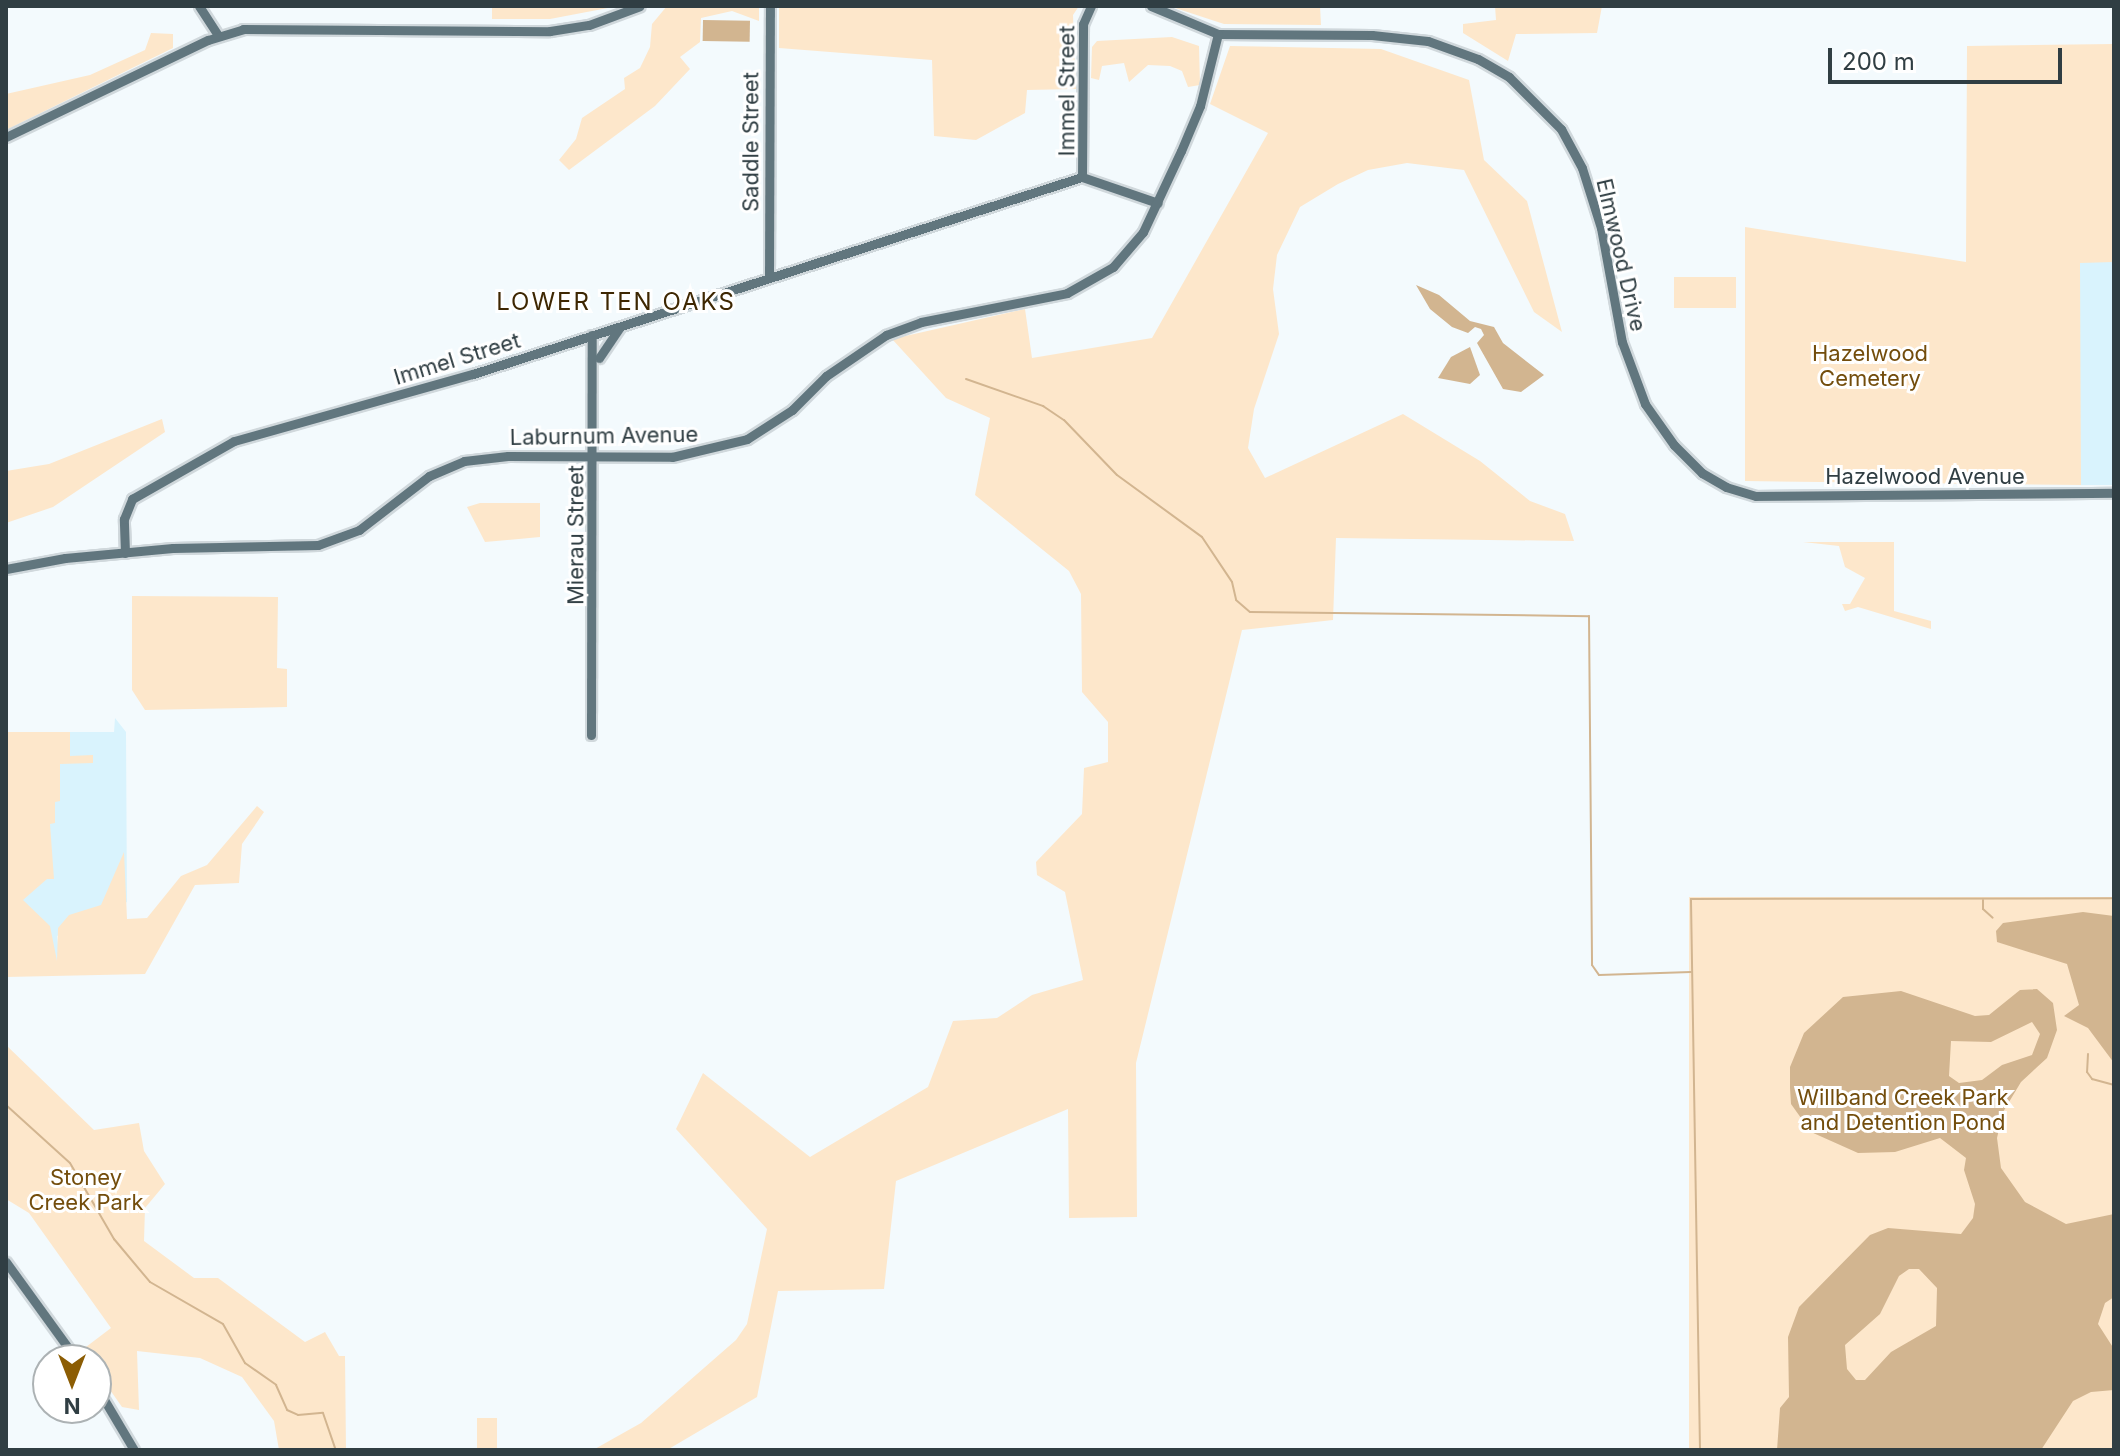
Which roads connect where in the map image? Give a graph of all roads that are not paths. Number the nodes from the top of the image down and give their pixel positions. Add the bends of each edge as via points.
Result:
1 (199, 6) edge
2 (640, 6) edge
3 (770, 6) edge
4 (1091, 6) edge
5 (1151, 6) edge
6 (1218, 34) junction
7 (218, 35) junction
8 (6, 137) edge
9 (1082, 177) junction
10 (1158, 203) junction
11 (769, 277) junction
12 (622, 325) junction
13 (592, 335) junction
14 (595, 377) junction
15 (594, 457) junction
16 (1736, 491) joint
17 (2114, 493) edge
18 (125, 553) junction
19 (6, 569) edge
20 (591, 735) dead end
21 (6, 1262) edge
22 (65, 1344) edge
23 (112, 1413) edge
24 (134, 1450) edge

1 - 7 street
2 - 7 street via 600,22 550,31 257,28
3 - 11 street, Saddle Street
4 - 9 street, Immel Street via 1083,24
5 - 6 street
6 - 10 street, Laburnum Avenue via 1200,106
6 - 16 street, Elmwood Drive via 1400,36 1449,46 1509,77 1571,144 1591,190 1622,342 1645,404 1702,473
7 - 8 street
9 - 10 street, Immel Street
9 - 11 street, Immel Street
10 - 15 street, Laburnum Avenue via 1132,249 1092,282 886,335 849,357 792,410 747,439 686,456
11 - 12 street, Immel Street
12 - 13 street, Immel Street
12 - 14 street via 604,342
13 - 14 street, Mierau Street
13 - 18 street, Immel Street via 220,446 132,499 124,519
14 - 15 street, Mierau Street
15 - 18 street, Laburnum Avenue via 487,457 451,465 359,530 318,545
15 - 20 street, Mierau Street
16 - 17 street, Hazelwood Avenue via 1756,496
18 - 19 street, Laburnum Avenue
21 - 22 street
23 - 24 street

